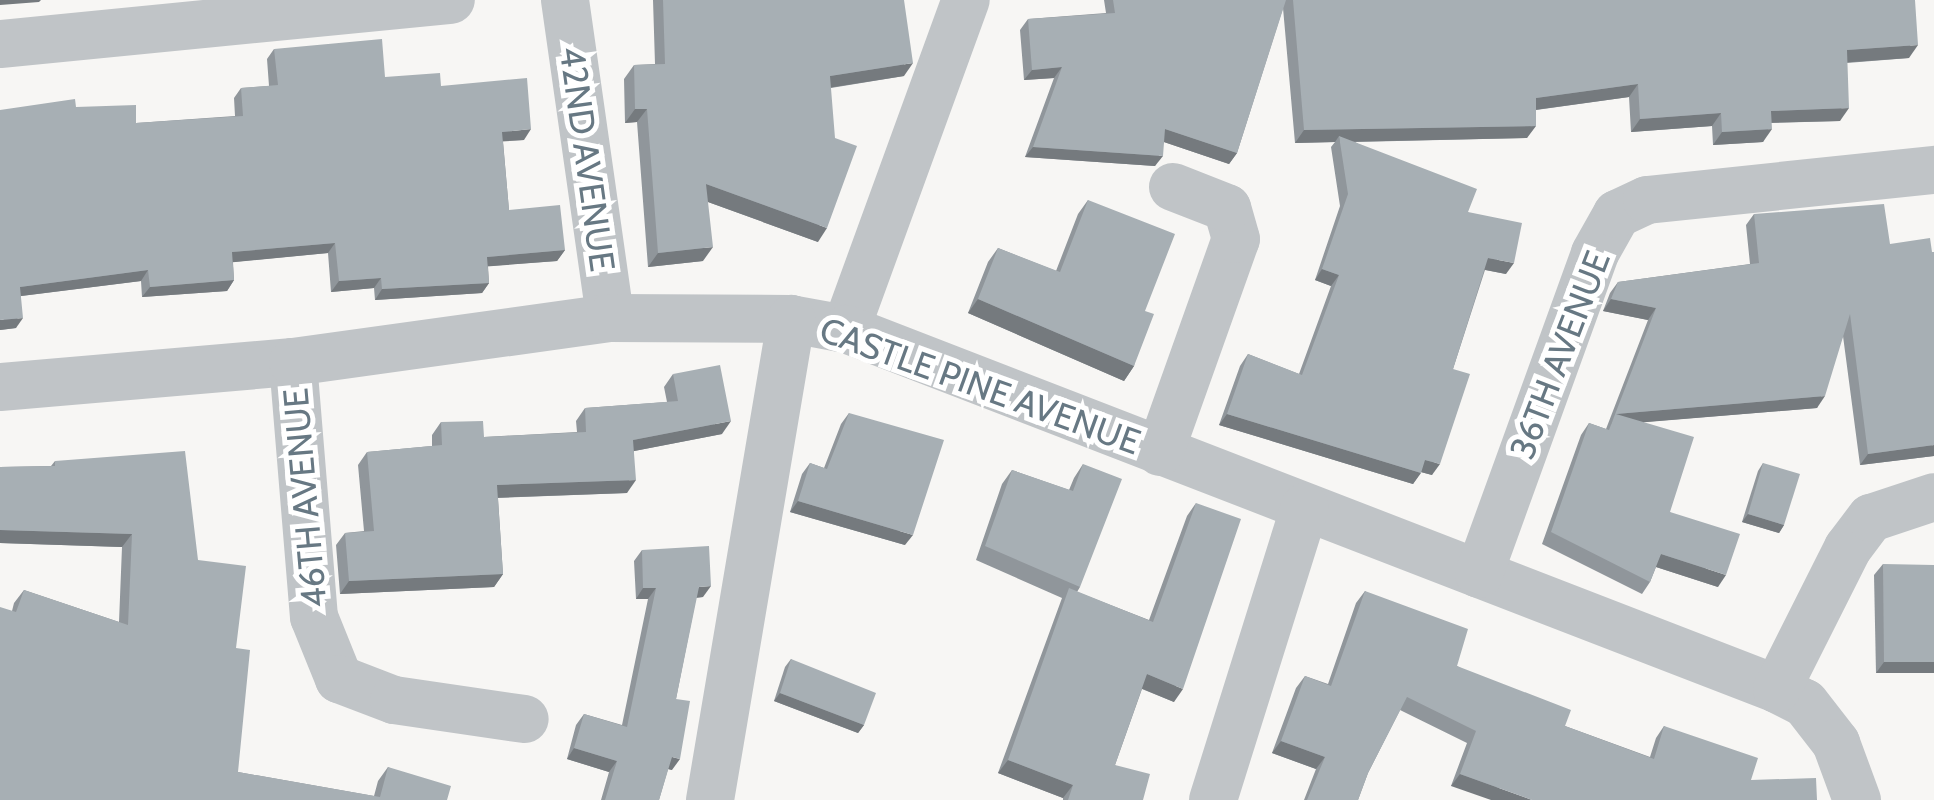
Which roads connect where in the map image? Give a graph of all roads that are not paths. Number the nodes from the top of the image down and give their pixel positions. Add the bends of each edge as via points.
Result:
1 (451, 0) edge
2 (564, 0) edge
3 (966, 0) edge
4 (132, 14) edge
5 (0, 44) edge
6 (1934, 170) edge
7 (1173, 187) dead end
8 (610, 318) junction
9 (791, 320) junction
10 (846, 329) junction
11 (293, 362) junction
12 (0, 388) edge
13 (1160, 452) junction
14 (1934, 496) edge
15 (1305, 508) junction
16 (1479, 574) junction
17 (1778, 689) junction
18 (524, 719) dead end
19 (710, 800) edge
20 (1212, 800) edge
21 (1857, 800) edge

1 - 4 street
2 - 8 street, 42ND AVENUE
3 - 10 street
4 - 5 street
6 - 16 street, 36TH AVENUE via 1647,200 1617,214 1595,253
7 - 13 street via 1226,208 1236,240
8 - 9 street, CASTLE PINE AVENUE
8 - 11 street, CASTLE PINE AVENUE
9 - 10 street, CASTLE PINE AVENUE
9 - 19 street
10 - 13 street, CASTLE PINE AVENUE
11 - 12 street, CASTLE PINE AVENUE
11 - 18 street, 46TH AVENUE via 314,617 338,679 394,700
13 - 15 street, CASTLE PINE AVENUE
14 - 17 street via 1870,518 1848,548
15 - 16 street, CASTLE PINE AVENUE
15 - 20 street
16 - 17 street, CASTLE PINE AVENUE
17 - 21 street, CASTLE PINE AVENUE via 1805,703 1836,743

